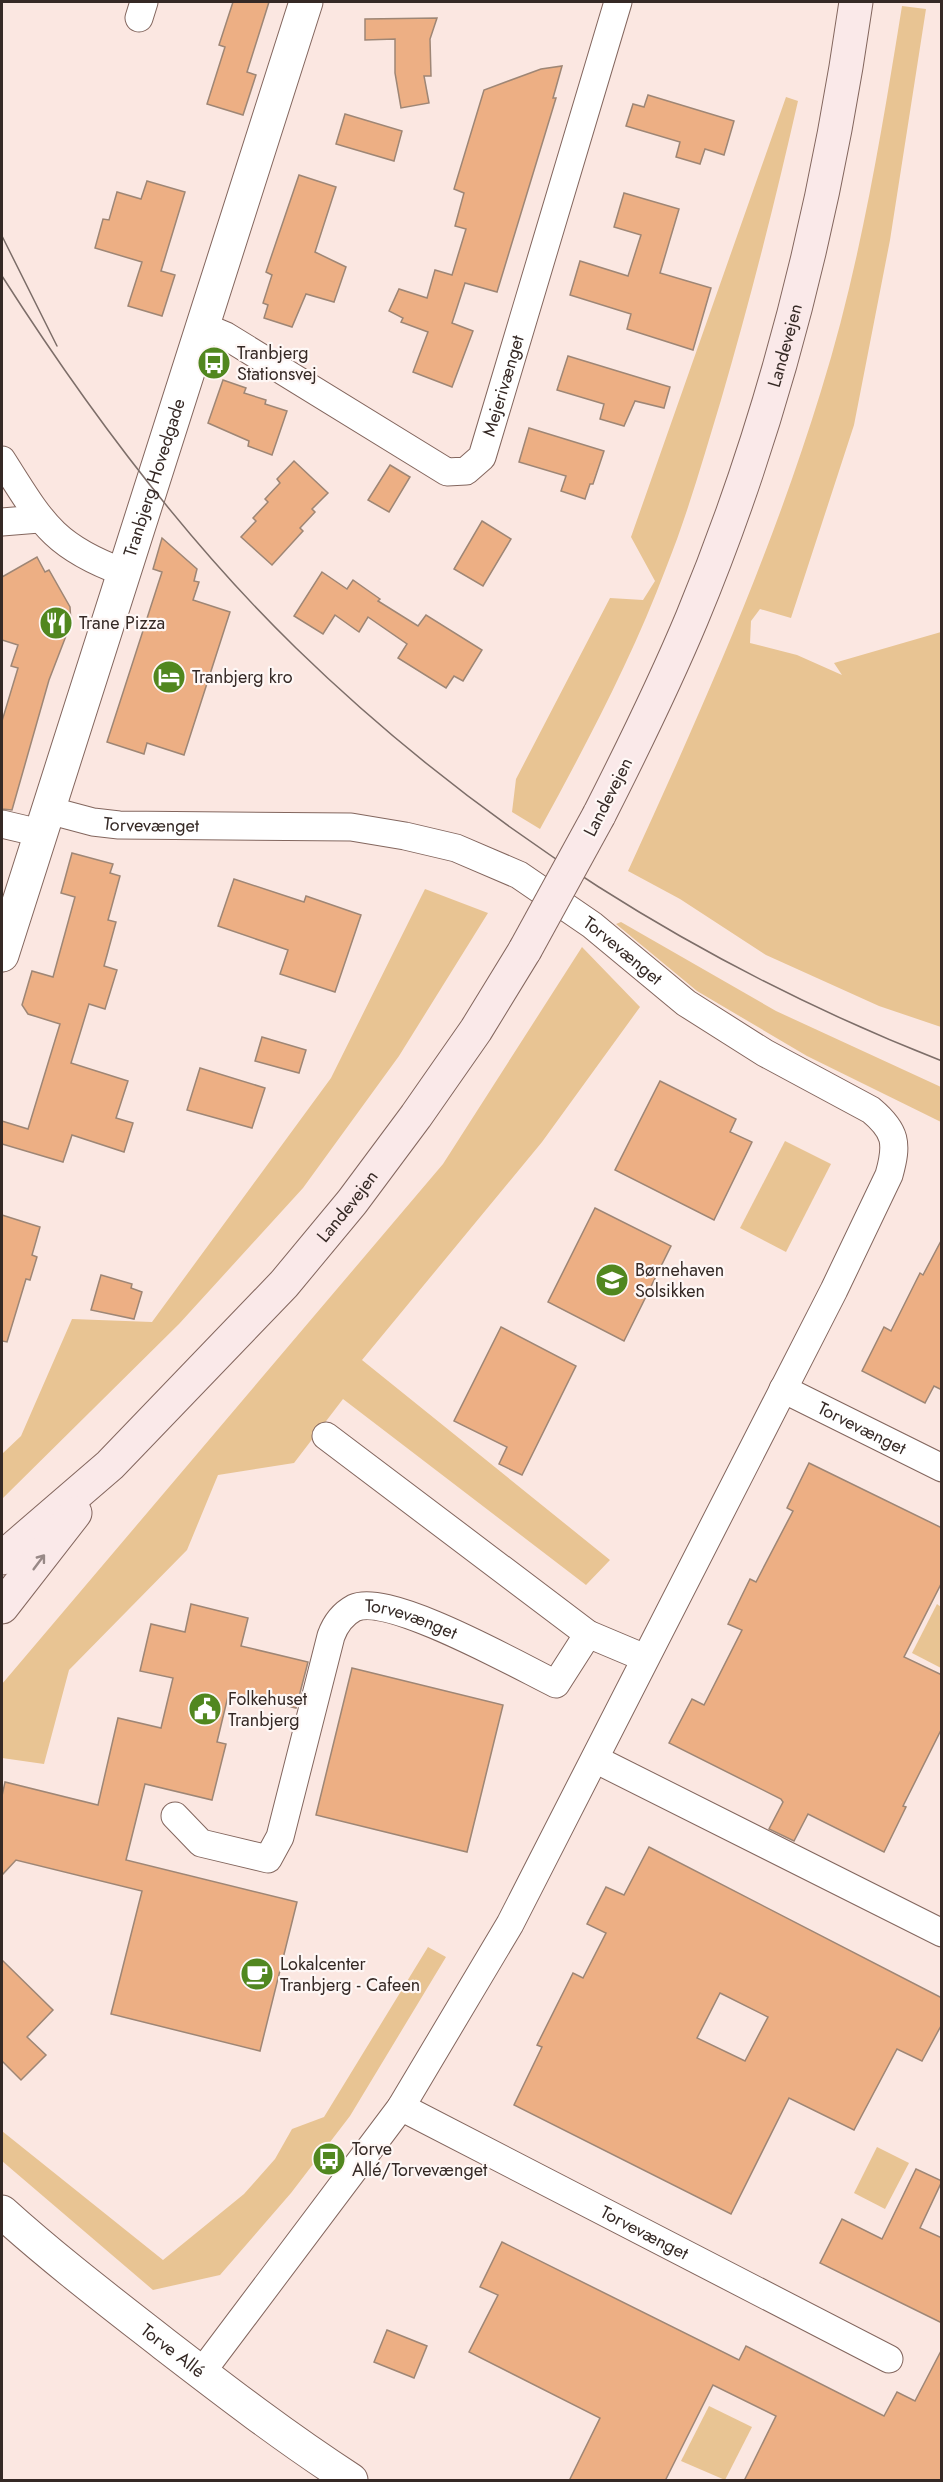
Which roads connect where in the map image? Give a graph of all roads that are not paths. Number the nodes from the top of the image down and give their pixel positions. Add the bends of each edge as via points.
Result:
1 (306, 2) edge
2 (618, 2) edge
3 (856, 2) edge
4 (202, 326) junction
5 (2, 460) edge
6 (39, 519) junction
7 (2, 522) edge
8 (123, 572) junction
9 (44, 821) junction
10 (2, 824) edge
11 (2, 955) edge
12 (783, 1389) junction
13 (326, 1436) dead end
14 (111, 1465) junction
15 (942, 1468) edge
16 (2, 1558) edge
17 (2, 1607) edge
18 (588, 1634) junction
19 (645, 1658) junction
20 (595, 1759) junction
21 (175, 1816) dead end
22 (942, 1933) edge
23 (401, 2106) junction
24 (2, 2212) edge
25 (889, 2359) dead end
26 (201, 2373) junction
27 (351, 2481) edge

1 - 4 street, Tranbjerg Hovedgade
2 - 4 street, Mejerivænget via 482,458 466,471 447,472 226,336
3 - 14 main road, Landevejen, bridge via 825,185 801,290 770,398 733,511 650,715 525,950 476,1030 352,1202 284,1284
4 - 8 street, Tranbjerg Hovedgade
5 - 6 street
6 - 7 street
6 - 8 street via 71,549
8 - 9 street, Tranbjerg Hovedgade
9 - 10 street, Torvevænget
9 - 11 street, Tranbjerg Hovedgade
9 - 12 street, Torvevænget via 351,827 456,848 519,875 592,925 686,1003 765,1053 871,1110 893,1135 895,1154 889,1174
12 - 15 street, Torvevænget
12 - 19 street, Torvevænget
13 - 18 street
14 - 16 main road, Landevejen
17 -> 14 main road, Landevejen
18 - 19 street
18 - 21 street, Torvevænget via 556,1684 396,1609 355,1608 335,1624 280,1837 268,1859 201,1843
19 - 20 street, Torvevænget
20 - 22 street
20 - 23 street, Torvevænget via 510,1924
23 - 25 street, Torvevænget
23 - 26 street, Torvevænget
24 - 26 street, Torve Allé via 60,2264
26 - 27 street, Torve Allé

